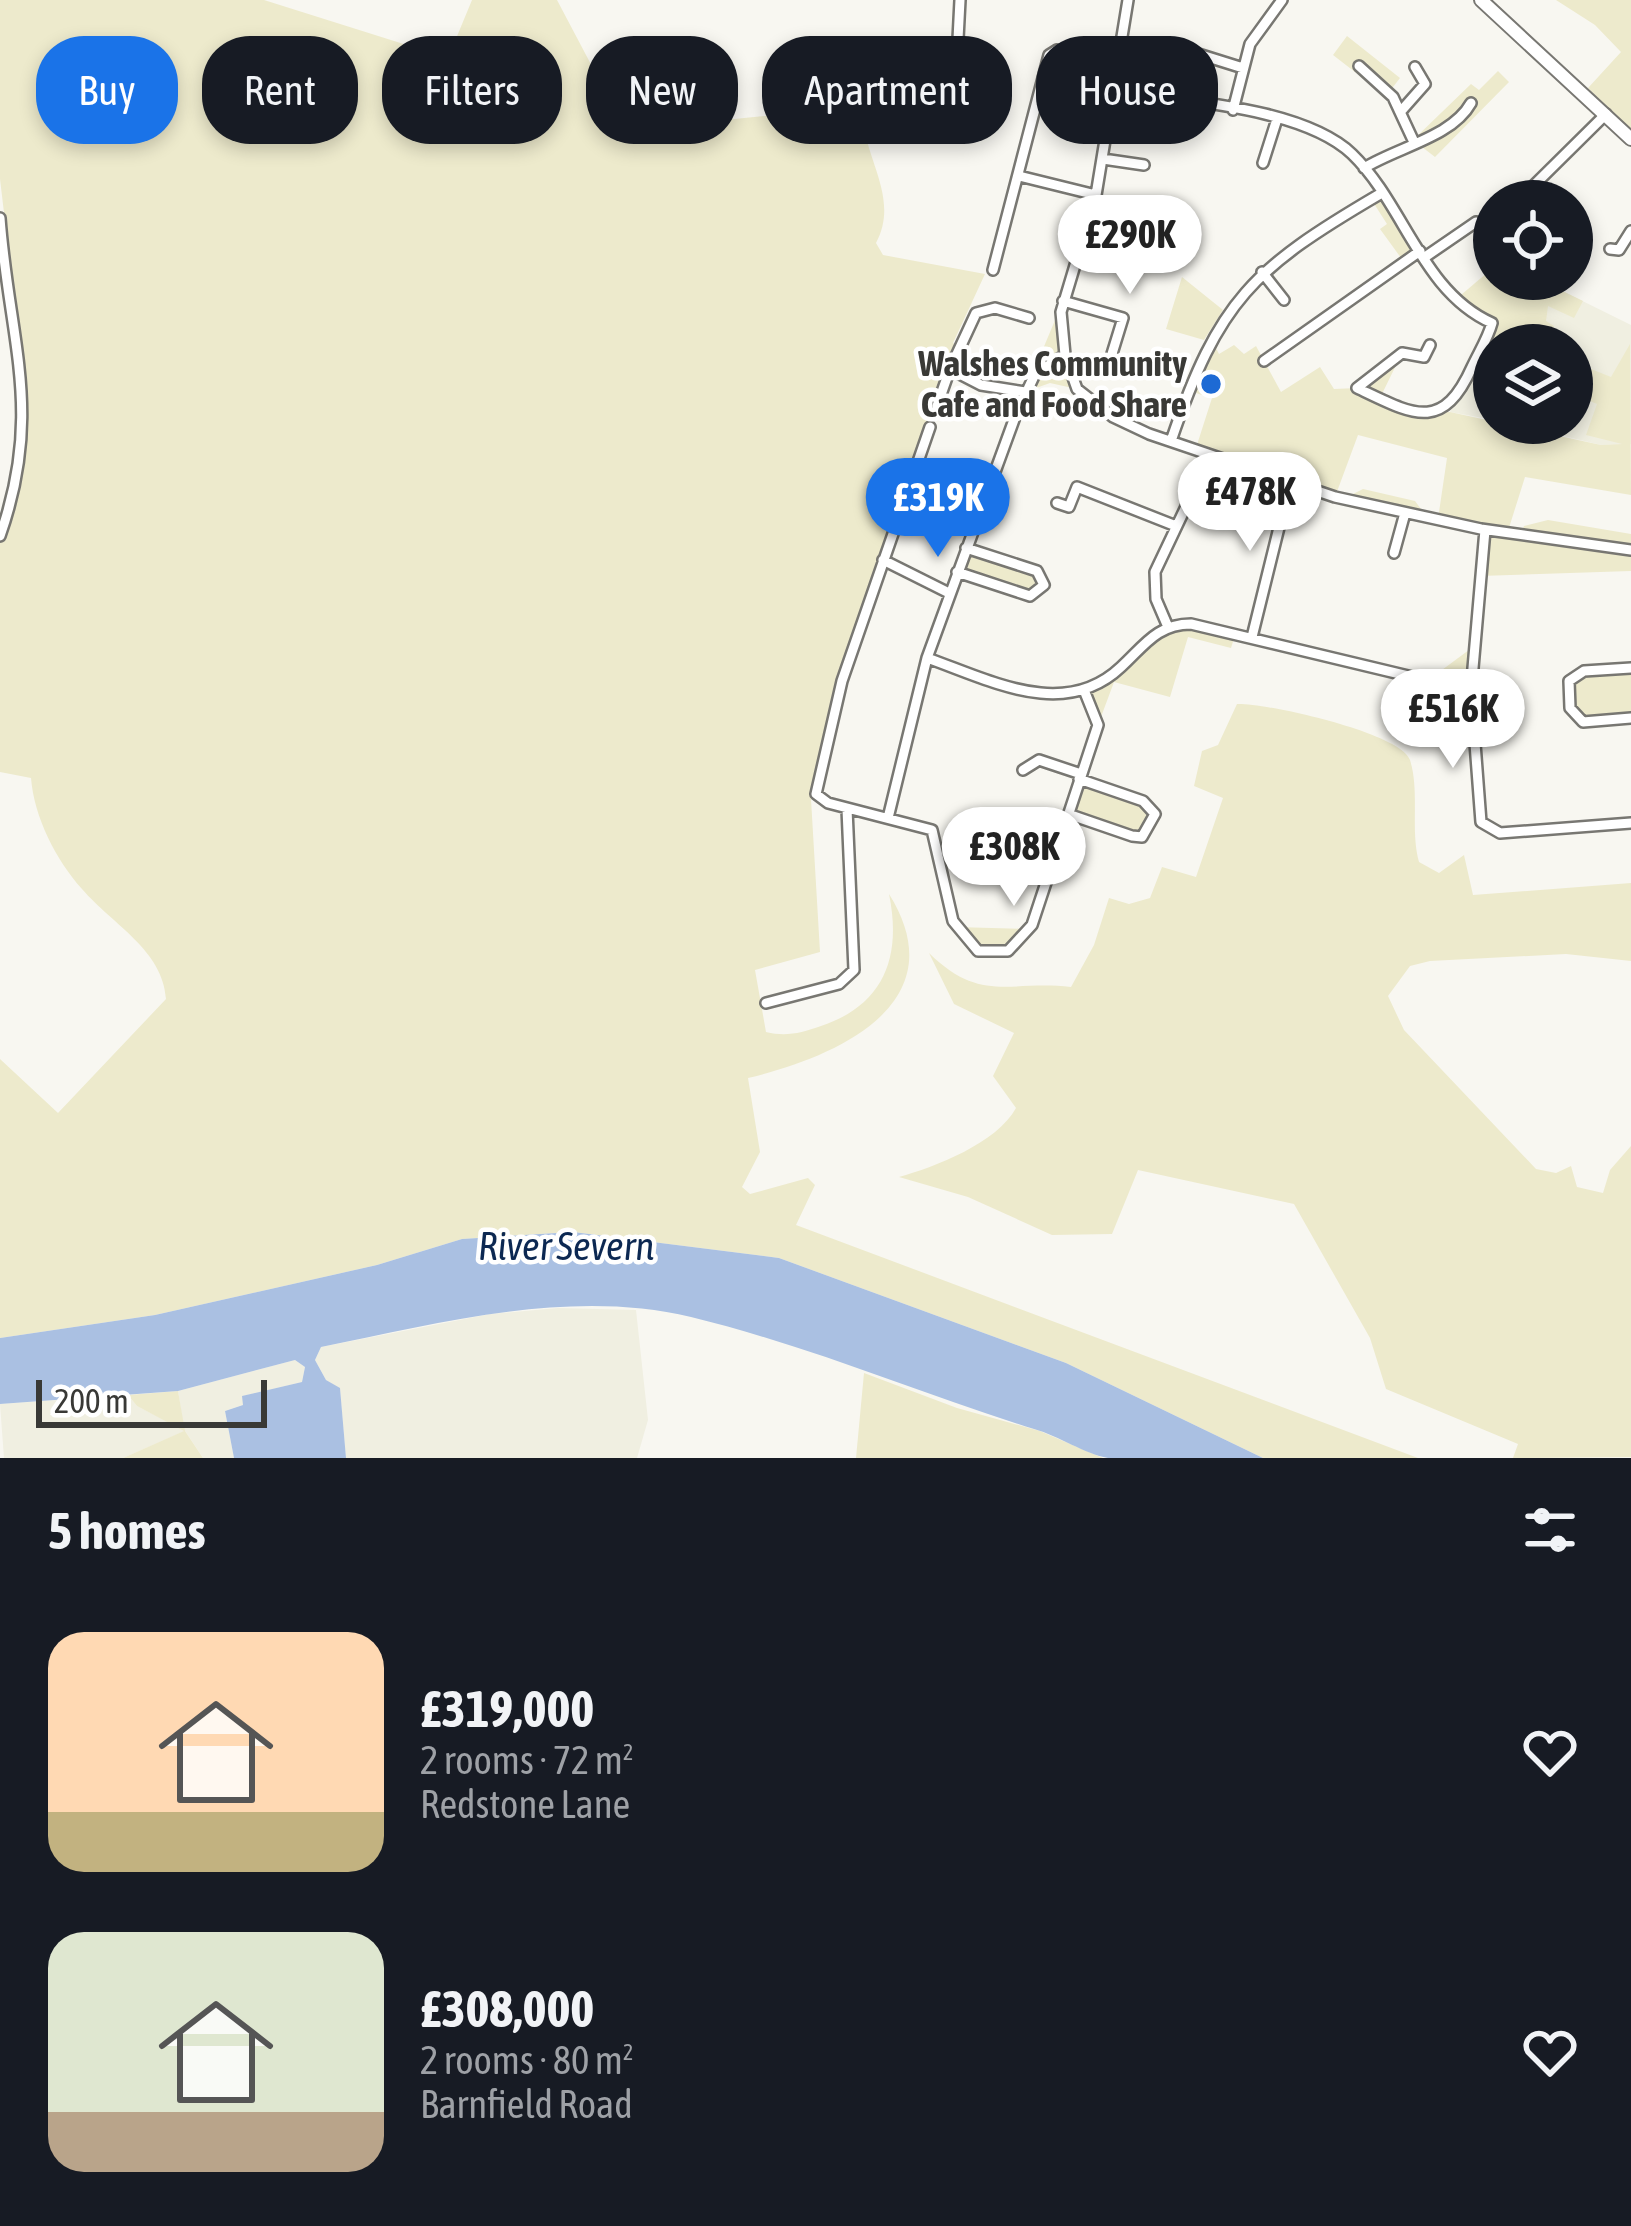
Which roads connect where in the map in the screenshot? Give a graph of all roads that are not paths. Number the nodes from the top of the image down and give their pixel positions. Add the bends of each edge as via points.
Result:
1 (959, 0) edge
2 (1128, 0) edge
3 (1282, 0) edge
4 (1481, 0) edge
5 (958, 36) edge
6 (1122, 36) edge
7 (1218, 60) edge
8 (1359, 66) dead end
9 (1415, 67) dead end
10 (1243, 68) junction
11 (1471, 104) dead end
12 (1036, 107) edge
13 (1218, 107) edge
14 (1234, 110) junction
15 (1402, 110) junction
16 (1606, 114) junction
17 (1277, 119) junction
18 (1413, 140) junction
19 (1631, 140) edge
20 (1105, 144) edge
21 (1102, 159) junction
22 (1263, 164) dead end
23 (1144, 165) dead end
24 (1364, 168) junction
25 (1019, 176) junction
26 (1539, 180) edge
27 (1380, 194) junction
28 (1096, 195) junction
29 (0, 218) edge
30 (1473, 224) edge
31 (1631, 231) edge
32 (1422, 254) junction
33 (1631, 260) edge
34 (993, 270) dead end
35 (1262, 272) junction
36 (1284, 300) dead end
37 (1064, 301) junction
38 (1029, 318) dead end
39 (1430, 345) dead end
40 (1065, 355) junction
41 (1264, 361) dead end
42 (950, 369) junction
43 (1132, 370) dead end
44 (1025, 392) junction
45 (937, 406) dead end
46 (930, 427) dead end
47 (1171, 441) junction
48 (1210, 456) junction
49 (1290, 483) junction
50 (1057, 503) dead end
51 (1405, 513) junction
52 (1176, 526) junction
53 (1485, 530) junction
54 (0, 536) edge
55 (966, 548) junction
56 (1631, 550) edge
57 (1394, 554) dead end
58 (883, 560) junction
59 (957, 572) junction
60 (949, 593) junction
61 (1168, 627) junction
62 (1252, 637) junction
63 (927, 658) junction
64 (1631, 668) edge
65 (1084, 690) junction
66 (1471, 692) junction
67 (1631, 718) edge
68 (1023, 770) dead end
69 (1080, 776) junction
70 (847, 809) junction
71 (1068, 814) junction
72 (887, 818) junction
73 (1631, 823) edge
74 (766, 1003) dead end

1 - 5 street
2 - 6 street
3 - 10 street
4 - 16 main road
7 - 10 street
8 - 15 street
9 - 15 street via 1426,80
10 - 14 street
11 - 18 street via 1445,132
12 - 25 street
13 - 14 street
14 - 17 street
15 - 18 street
16 - 19 main road
16 - 26 street
17 - 22 street
17 - 24 street via 1328,136
18 - 24 street
20 - 21 street
21 - 23 street
21 - 28 street
24 - 27 street
25 - 28 street
25 - 34 street
27 - 32 street
27 - 35 street
28 - 37 street
29 - 54 street via 24,414 20,471
30 - 32 street
31 - 33 street via 1615,249
32 - 39 street via 1455,300 1492,322 1458,396 1444,410 1417,413 1357,388 1396,357 1424,357
32 - 41 street
35 - 36 street
35 - 47 street via 1200,357
37 - 40 street
37 - 43 street via 1123,318 1111,357
38 - 42 street via 995,308 976,314
40 - 44 street via 1039,370
40 - 47 street via 1074,386 1090,400
42 - 44 street via 981,385
42 - 45 street
44 - 55 street
46 - 58 street
47 - 48 street
48 - 49 street
48 - 52 street
49 - 51 street
49 - 62 street
50 - 52 street via 1069,508 1077,487
51 - 53 street
51 - 57 street
52 - 61 street via 1153,578
53 - 56 street
53 - 66 street
55 - 59 street
55 - 59 street via 1037,572 1044,585 1030,596
58 - 60 street
58 - 70 street via 817,787 820,799
59 - 60 street
60 - 63 street
61 - 62 street via 1202,625
61 - 65 street
62 - 66 street
63 - 65 street via 1026,692
63 - 72 street
64 - 67 street via 1585,671 1569,681 1570,708 1582,722
65 - 69 street via 1098,725
66 - 73 street via 1479,814 1487,829
68 - 69 street via 1039,760
69 - 71 street
69 - 71 street via 1143,802 1155,823 1132,836
70 - 72 street
70 - 74 street via 854,970 839,984
71 - 72 street via 1031,929 999,954 978,951 956,927 934,833

